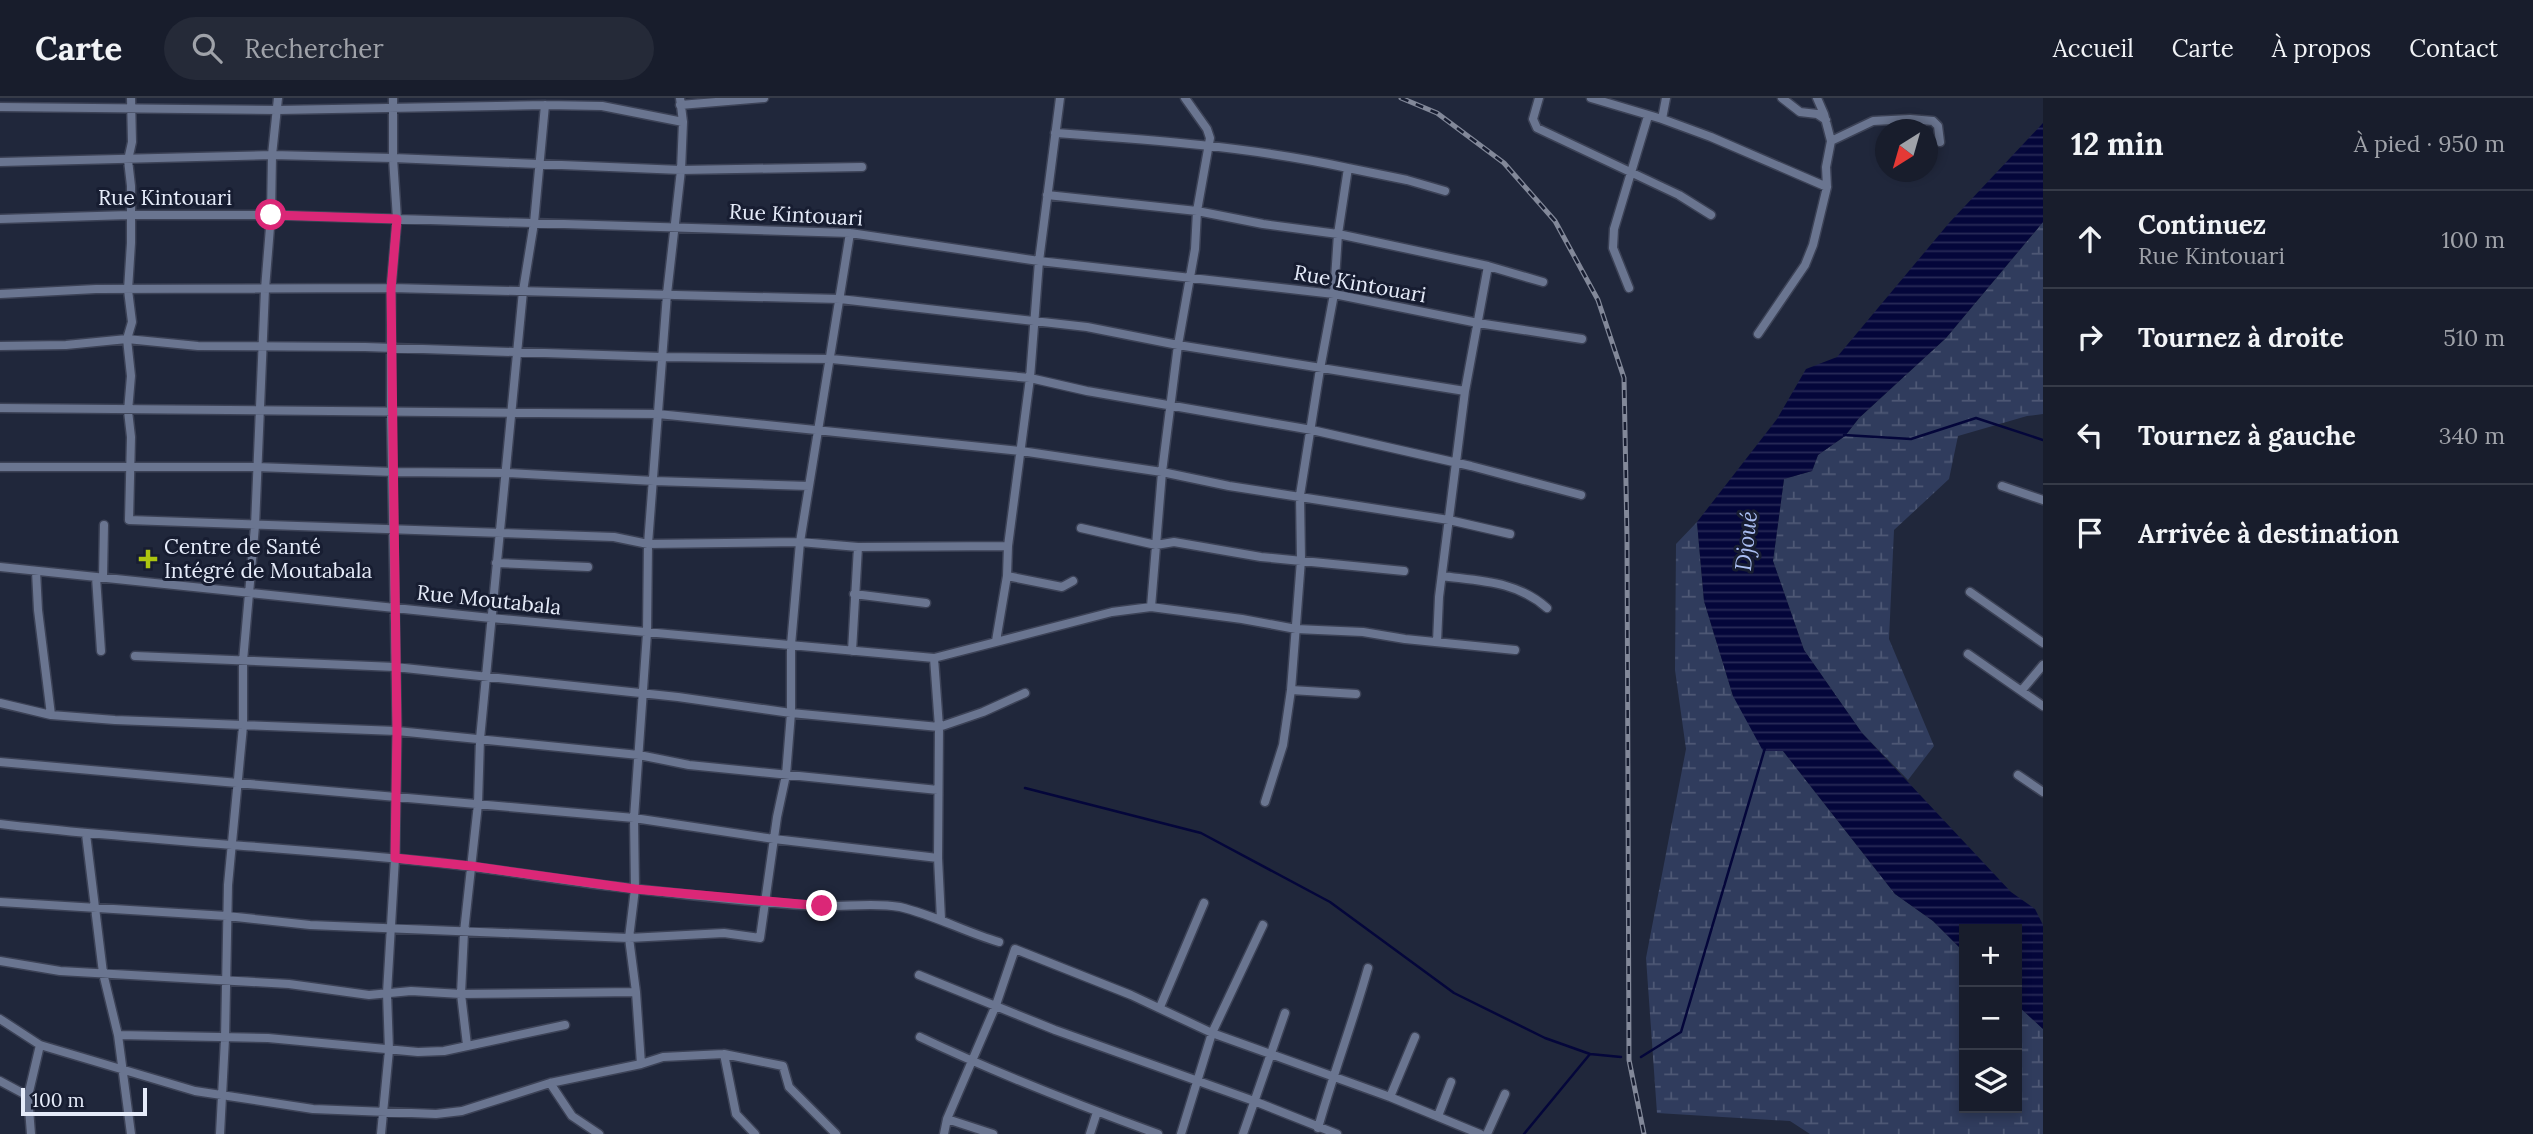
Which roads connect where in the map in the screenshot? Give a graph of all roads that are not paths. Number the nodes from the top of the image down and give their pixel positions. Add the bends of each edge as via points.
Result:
1 (131, 98) edge
2 (278, 98) edge
3 (764, 98) edge
4 (1059, 98) edge
5 (1185, 98) edge
6 (1539, 98) edge
7 (1591, 98) edge
8 (1666, 98) edge
9 (1782, 98) edge
10 (1817, 98) edge
11 (393, 102) edge
12 (680, 102) edge
13 (545, 105) junction
14 (0, 107) edge
15 (131, 109) junction
16 (278, 110) junction
17 (1648, 116) junction
18 (1662, 119) junction
19 (1826, 120) junction
20 (684, 121) junction
21 (1055, 133) junction
22 (1831, 141) junction
23 (1940, 142) dead end
24 (1209, 147) junction
25 (272, 155) junction
26 (393, 158) junction
27 (128, 160) junction
28 (0, 162) edge
29 (539, 164) junction
30 (862, 167) dead end
31 (1348, 168) junction
32 (681, 170) junction
33 (1631, 173) junction
34 (1827, 187) junction
35 (1445, 191) dead end
36 (1047, 195) junction
37 (1197, 211) junction
38 (129, 215) junction
39 (271, 215) junction
40 (1711, 215) dead end
41 (0, 219) edge
42 (397, 219) junction
43 (534, 223) junction
44 (675, 227) junction
45 (850, 233) junction
46 (1338, 234) junction
47 (1039, 261) junction
48 (1488, 266) junction
49 (1191, 277) junction
50 (1543, 282) dead end
51 (1629, 288) dead end
52 (265, 289) junction
53 (391, 289) junction
54 (128, 290) junction
55 (523, 291) junction
56 (0, 294) edge
57 (667, 294) junction
58 (1334, 294) junction
59 (840, 299) junction
60 (1034, 320) junction
61 (1478, 323) junction
62 (1758, 334) dead end
63 (1582, 339) dead end
64 (127, 340) junction
65 (1178, 345) junction
66 (0, 346) edge
67 (261, 348) junction
68 (391, 348) junction
69 (518, 352) junction
70 (662, 357) junction
71 (831, 359) junction
72 (1320, 369) junction
73 (1030, 377) junction
74 (1465, 391) junction
75 (1171, 407) junction
76 (0, 408) edge
77 (259, 410) junction
78 (128, 411) junction
79 (391, 412) junction
80 (513, 412) junction
81 (658, 414) junction
82 (819, 429) junction
83 (1311, 430) junction
84 (1021, 452) junction
85 (1456, 463) junction
86 (0, 467) edge
87 (256, 467) junction
88 (130, 468) junction
89 (394, 472) junction
90 (507, 472) junction
91 (1162, 472) junction
92 (653, 481) junction
93 (809, 486) junction
94 (2002, 486) dead end
95 (1300, 495) junction
96 (1581, 495) dead end
97 (2043, 500) edge
98 (1449, 520) junction
99 (104, 525) dead end
100 (255, 526) junction
101 (1081, 528) dead end
102 (394, 530) junction
103 (499, 533) junction
104 (1510, 534) dead end
105 (800, 542) junction
106 (648, 544) junction
107 (1156, 545) junction
108 (1008, 546) junction
109 (858, 547) junction
110 (1301, 561) junction
111 (496, 563) junction
112 (0, 567) edge
113 (588, 567) dead end
114 (36, 571) junction
115 (1404, 571) dead end
116 (1007, 576) junction
117 (1442, 576) junction
118 (100, 577) junction
119 (1073, 581) dead end
120 (1970, 592) dead end
121 (250, 594) junction
122 (854, 594) junction
123 (926, 603) dead end
124 (1151, 607) junction
125 (394, 608) junction
126 (1548, 608) dead end
127 (491, 618) junction
128 (1296, 629) junction
129 (647, 633) junction
130 (996, 641) junction
131 (1437, 642) junction
132 (2043, 643) edge
133 (791, 645) junction
134 (1516, 650) dead end
135 (101, 651) dead end
136 (852, 651) junction
137 (1968, 654) dead end
138 (135, 656) dead end
139 (934, 658) junction
140 (243, 661) junction
141 (2043, 665) edge
142 (395, 667) junction
143 (486, 675) junction
144 (1291, 690) junction
145 (2022, 690) junction
146 (1026, 693) dead end
147 (1356, 694) dead end
148 (642, 695) junction
149 (0, 703) edge
150 (2043, 706) edge
151 (791, 713) junction
152 (51, 715) junction
153 (243, 726) junction
154 (939, 727) junction
155 (397, 731) junction
156 (480, 739) junction
157 (639, 755) junction
158 (0, 762) edge
159 (786, 775) junction
160 (2018, 775) dead end
161 (238, 783) junction
162 (938, 790) junction
163 (2043, 792) edge
164 (396, 797) junction
165 (1265, 803) dead end
166 (478, 804) junction
167 (634, 818) junction
168 (0, 824) edge
169 (86, 834) junction
170 (774, 839) junction
171 (233, 844) junction
172 (395, 858) junction
173 (938, 858) junction
174 (471, 866) junction
175 (635, 889) junction
176 (0, 902) edge
177 (765, 902) junction
178 (1205, 903) dead end
179 (94, 907) junction
180 (227, 916) junction
181 (941, 919) junction
182 (1262, 925) dead end
183 (390, 929) junction
184 (464, 932) junction
185 (629, 937) junction
186 (999, 942) dead end
187 (0, 961) edge
188 (1368, 968) dead end
189 (103, 973) junction
190 (919, 975) dead end
191 (226, 981) junction
192 (636, 992) junction
193 (387, 993) junction
194 (461, 994) junction
195 (996, 1005) junction
196 (1160, 1007) junction
197 (1285, 1013) dead end
198 (0, 1019) edge
199 (565, 1025) dead end
200 (1213, 1033) junction
201 (118, 1035) junction
202 (920, 1037) dead end
203 (1415, 1037) dead end
204 (225, 1039) junction
205 (40, 1045) junction
206 (467, 1045) junction
207 (389, 1050) junction
208 (724, 1054) junction
209 (1271, 1055) junction
210 (972, 1062) junction
211 (642, 1064) junction
212 (121, 1070) junction
213 (1332, 1077) junction
214 (0, 1081) edge
215 (1197, 1082) junction
216 (1451, 1082) dead end
217 (550, 1083) junction
218 (1505, 1094) dead end
219 (28, 1096) junction
220 (221, 1097) junction
221 (1390, 1097) junction
222 (1254, 1101) junction
223 (384, 1112) junction
224 (1097, 1112) junction
225 (1438, 1116) junction
226 (947, 1119) junction
227 (1318, 1128) junction
228 (31, 1134) edge
229 (131, 1134) edge
230 (220, 1134) edge
231 (381, 1134) edge
232 (598, 1134) edge
233 (755, 1134) edge
234 (836, 1134) edge
235 (944, 1134) edge
236 (993, 1134) edge
237 (1090, 1134) edge
238 (1158, 1134) edge
239 (1181, 1134) edge
240 (1243, 1134) edge
241 (1337, 1134) edge
242 (1480, 1134) edge
243 (1487, 1134) edge

1 - 15 street
2 - 16 street
3 - 12 street
4 - 21 street
5 - 24 street via 1209,133
6 - 33 street via 1533,119 1536,128
7 - 17 street
8 - 18 street
9 - 19 street via 1800,112
10 - 19 street
11 - 13 street
11 - 16 street
11 - 26 street
12 - 20 street
13 - 20 street via 602,106
13 - 29 street
14 - 15 street
15 - 16 street
15 - 27 street
16 - 25 street
17 - 18 street
17 - 33 street
18 - 34 street
19 - 22 street
20 - 32 street
21 - 24 street
21 - 36 street
22 - 23 street via 1873,121 1910,118 1933,121
22 - 34 street
24 - 31 street
24 - 37 street
25 - 26 street
25 - 27 street
25 - 39 street
26 - 29 street
26 - 42 street
27 - 28 street
27 - 38 street
29 - 32 street
29 - 43 street
30 - 32 street
31 - 35 street
31 - 46 street
32 - 44 street
33 - 40 street
33 - 51 street via 1614,229 1614,248
34 - 62 street via 1805,265
36 - 37 street
36 - 47 street
37 - 46 street
37 - 49 street
38 - 39 street, Rue Kintouari
38 - 41 street, Rue Kintouari
38 - 54 street
39 - 42 street, Rue Kintouari
39 - 52 street
42 - 43 street, Rue Kintouari
42 - 53 street
43 - 44 street, Rue Kintouari
43 - 55 street
44 - 45 street, Rue Kintouari
44 - 57 street
45 - 47 street, Rue Kintouari
45 - 59 street
46 - 48 street
46 - 58 street
47 - 49 street, Rue Kintouari
47 - 60 street
48 - 50 street
48 - 61 street
49 - 58 street, Rue Kintouari
49 - 65 street
52 - 53 street
52 - 54 street
52 - 67 street
53 - 55 street
53 - 68 street
54 - 56 street
54 - 64 street via 132,322
55 - 57 street
55 - 69 street
57 - 59 street
57 - 70 street
58 - 61 street, Rue Kintouari
58 - 72 street
59 - 60 street
59 - 71 street
60 - 65 street
60 - 73 street
61 - 63 street, Rue Kintouari
61 - 74 street
64 - 66 street
64 - 67 street
64 - 78 street
65 - 72 street
65 - 75 street
67 - 68 street
67 - 77 street
68 - 69 street
68 - 79 street
69 - 70 street
69 - 80 street
70 - 71 street
70 - 81 street
71 - 73 street
71 - 82 street
72 - 74 street
72 - 83 street
73 - 75 street
73 - 84 street
74 - 85 street
75 - 83 street
75 - 91 street
76 - 78 street
77 - 78 street
77 - 79 street
77 - 87 street
78 - 88 street
79 - 80 street
79 - 89 street
80 - 81 street
80 - 90 street
81 - 82 street
81 - 92 street
82 - 84 street
82 - 93 street
83 - 85 street
83 - 95 street
84 - 91 street
84 - 108 street
85 - 96 street
85 - 98 street
86 - 88 street
87 - 88 street
87 - 89 street
87 - 100 street
88 - 100 street via 129,520
89 - 90 street
89 - 102 street
90 - 92 street
90 - 103 street
91 - 95 street
91 - 107 street
92 - 93 street
92 - 106 street
93 - 105 street
94 - 97 street
95 - 98 street
95 - 110 street
98 - 104 street
98 - 117 street
99 - 118 street
100 - 102 street
100 - 121 street
101 - 107 street
102 - 103 street
102 - 125 street
103 - 106 street via 614,537
103 - 111 street
105 - 106 street
105 - 109 street
105 - 133 street
106 - 129 street
107 - 110 street via 1174,542
107 - 124 street
108 - 109 street
108 - 116 street
109 - 122 street
110 - 115 street
110 - 128 street
111 - 113 street
111 - 127 street
112 - 114 street, Rue Moutabala
114 - 118 street, Rue Moutabala
114 - 152 street
116 - 119 street via 1062,587
116 - 130 street
117 - 126 street via 1515,587
117 - 131 street
118 - 121 street, Rue Moutabala
118 - 135 street
120 - 132 street
121 - 125 street, Rue Moutabala
121 - 140 street
122 - 123 street
122 - 136 street
124 - 128 street
124 - 130 street
125 - 127 street, Rue Moutabala
125 - 142 street
127 - 129 street, Rue Moutabala
127 - 143 street
128 - 131 street
128 - 144 street
129 - 133 street, Rue Moutabala
129 - 148 street
130 - 139 street
131 - 134 street
133 - 136 street, Rue Moutabala
133 - 151 street
136 - 139 street, Rue Moutabala
137 - 145 street
138 - 140 street
139 - 154 street
140 - 142 street
140 - 153 street
141 - 145 street
142 - 143 street
142 - 155 street
143 - 148 street
143 - 156 street
144 - 147 street
144 - 165 street via 1283,745
145 - 150 street
146 - 154 street
148 - 151 street
148 - 157 street
149 - 152 street
151 - 154 street
151 - 159 street
152 - 153 street
153 - 155 street
153 - 161 street
154 - 162 street
155 - 156 street
155 - 164 street
156 - 157 street
156 - 166 street
157 - 159 street
157 - 167 street
158 - 161 street
159 - 162 street
159 - 170 street
160 - 163 street
161 - 164 street
161 - 171 street
162 - 173 street
164 - 166 street
164 - 172 street
166 - 167 street
166 - 174 street
167 - 170 street
167 - 175 street
168 - 169 street
169 - 171 street
169 - 179 street
170 - 173 street
170 - 177 street
171 - 172 street
171 - 180 street
172 - 174 street
172 - 183 street
173 - 181 street
174 - 175 street
174 - 184 street
175 - 177 street
175 - 185 street
176 - 179 street
177 - 181 street via 899,907
177 - 185 street via 760,938 723,933
178 - 196 street
179 - 180 street
179 - 189 street
180 - 183 street
180 - 191 street
181 - 186 street
182 - 200 street
183 - 184 street
183 - 193 street
184 - 185 street
184 - 194 street
185 - 192 street
187 - 189 street
188 - 213 street
189 - 191 street
189 - 201 street
190 - 195 street
191 - 193 street
191 - 204 street
192 - 194 street
192 - 211 street
193 - 194 street
193 - 207 street
194 - 206 street
195 - 196 street via 1015,949
195 - 210 street
195 - 215 street
196 - 200 street
197 - 209 street
198 - 205 street
199 - 206 street
200 - 209 street
200 - 215 street
201 - 204 street
201 - 212 street
202 - 210 street
203 - 221 street
204 - 207 street via 268,1038
204 - 220 street
205 - 212 street
205 - 219 street
206 - 207 street via 444,1051
207 - 223 street
208 - 211 street via 663,1057
208 - 233 street via 736,1114
208 - 234 street via 783,1066 789,1087
209 - 213 street
209 - 222 street
210 - 224 street
210 - 226 street
211 - 217 street
212 - 220 street
212 - 229 street
213 - 221 street
213 - 227 street
214 - 219 street
215 - 222 street
215 - 239 street
216 - 225 street
217 - 223 street via 462,1111
217 - 232 street via 572,1116
218 - 243 street
219 - 228 street
220 - 223 street via 313,1110
220 - 230 street
221 - 225 street
222 - 227 street
222 - 240 street
223 - 231 street
224 - 237 street
224 - 238 street
225 - 242 street
226 - 235 street
226 - 236 street
227 - 241 street

